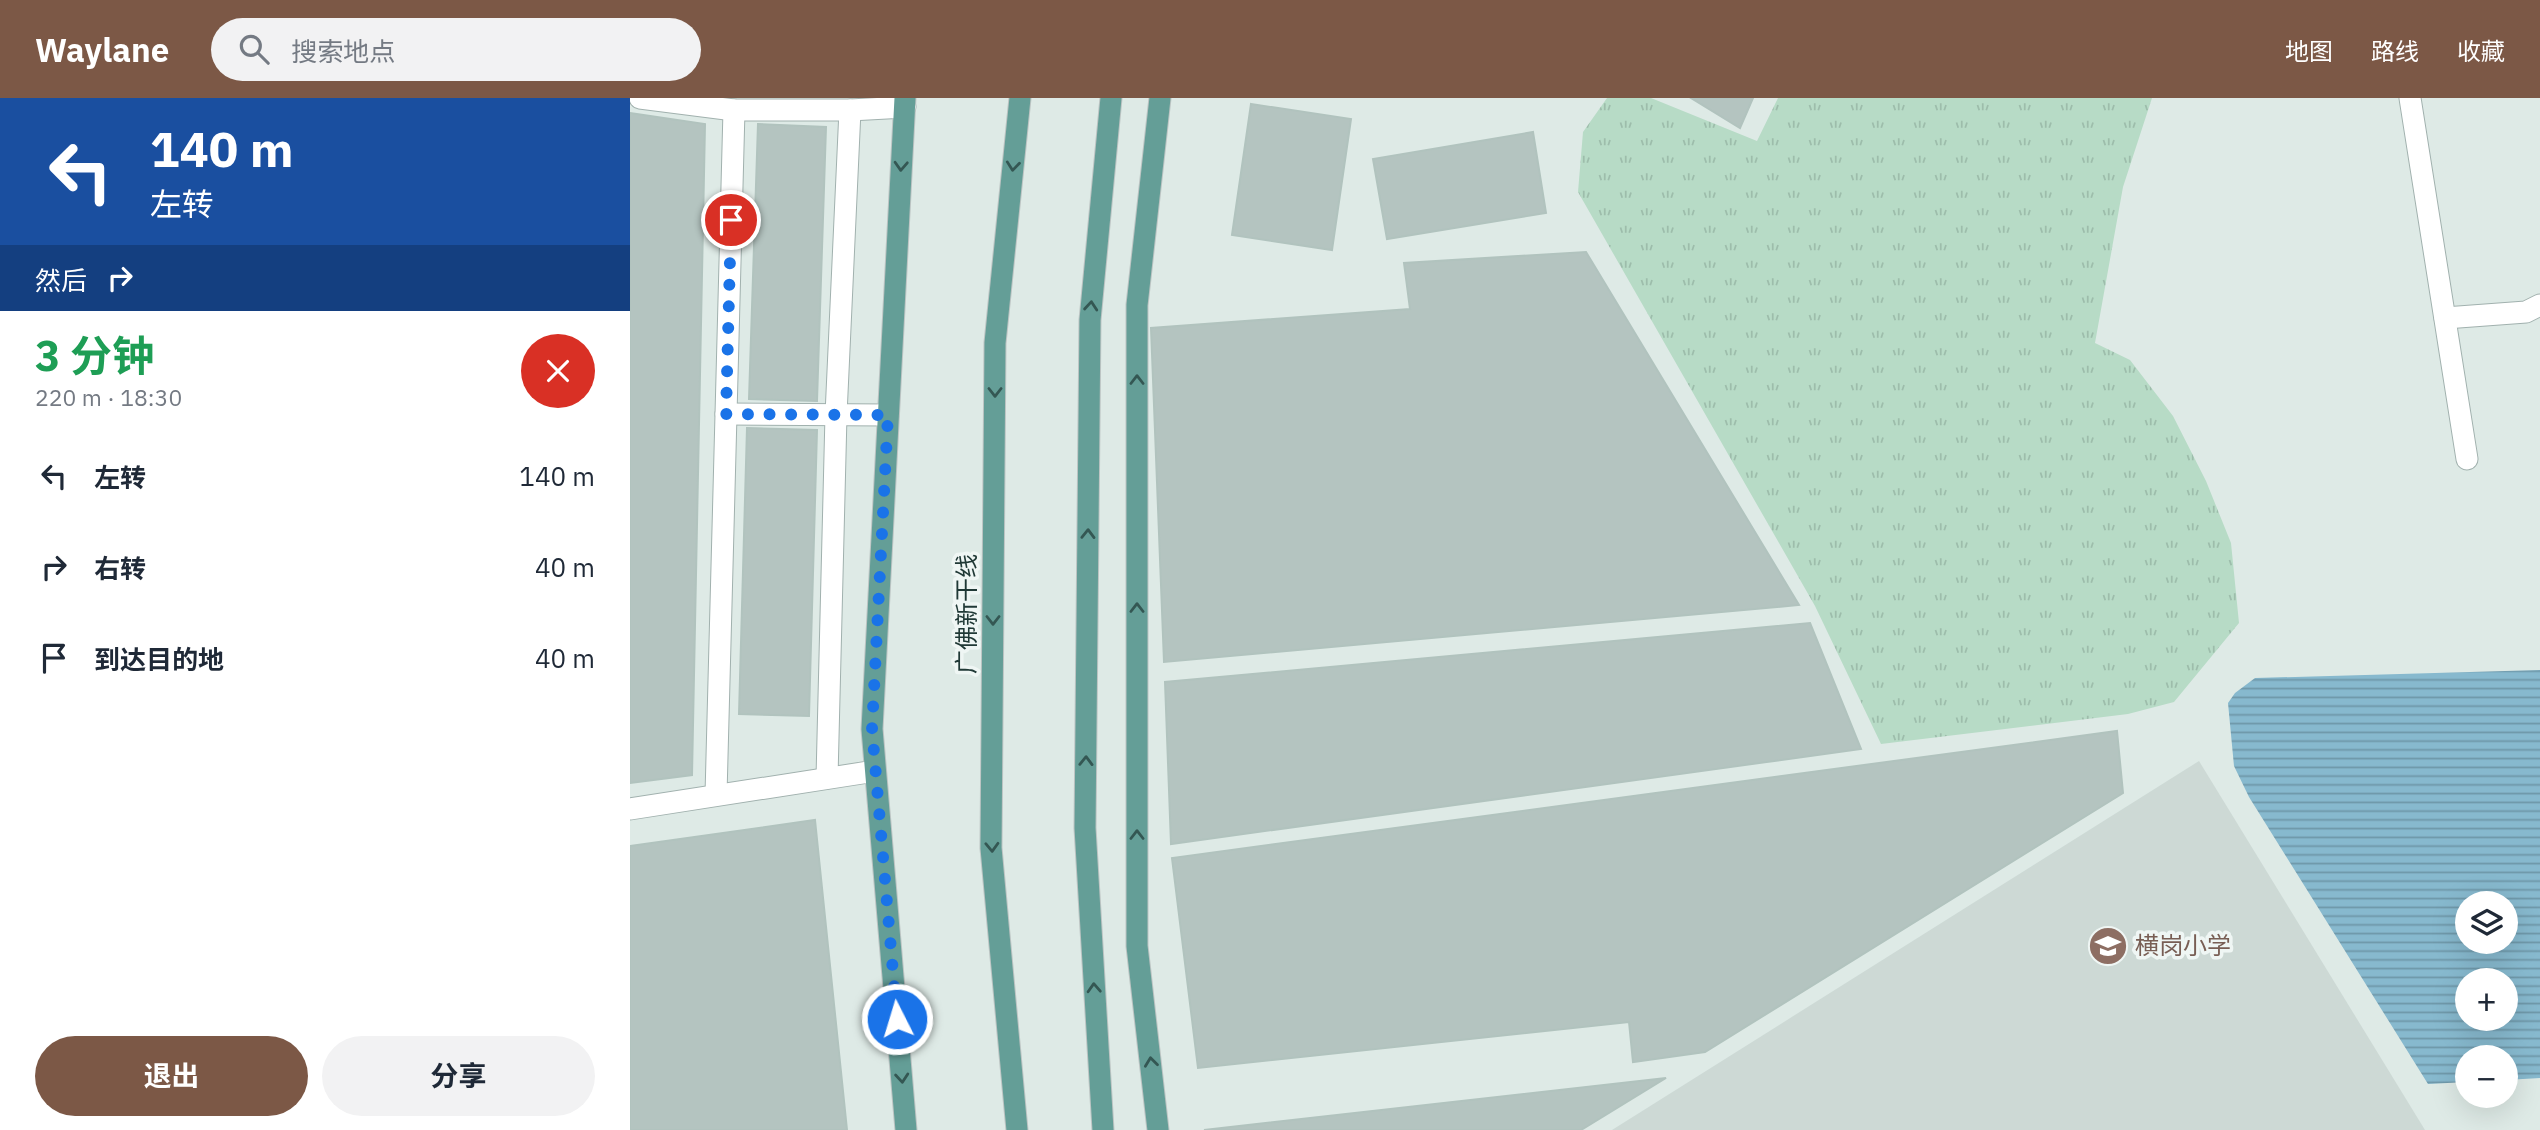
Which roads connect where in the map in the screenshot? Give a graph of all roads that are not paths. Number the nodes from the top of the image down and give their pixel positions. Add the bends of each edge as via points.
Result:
1 (640, 98) edge
2 (1020, 98) edge
3 (1111, 98) edge
4 (1160, 98) edge
5 (2410, 98) edge
6 (905, 103) edge
7 (734, 110) junction
8 (850, 110) junction
9 (2540, 306) edge
10 (2445, 318) junction
11 (726, 414) junction
12 (836, 415) junction
13 (888, 415) junction
14 (2467, 459) dead end
15 (875, 771) junction
16 (827, 778) junction
17 (716, 795) junction
18 (630, 809) edge
19 (906, 1130) edge
20 (1017, 1130) edge
21 (1103, 1130) edge
22 (1158, 1130) edge

1 - 7 street
2 -> 20 main road, 广佛新干线 via 995,343 991,848
21 -> 3 main road via 1085,828 1090,320
22 -> 4 main road via 1137,946 1137,305
5 - 10 street
6 - 8 street
6 -> 13 main road
7 - 8 street
7 - 11 street
8 - 12 street
9 - 10 street via 2525,312
10 - 14 street
11 - 12 street
11 - 17 street
12 - 13 street
12 - 16 street
13 - 15 main road via 872,729
15 - 16 street
15 -> 19 main road
16 - 17 street
17 - 18 street

